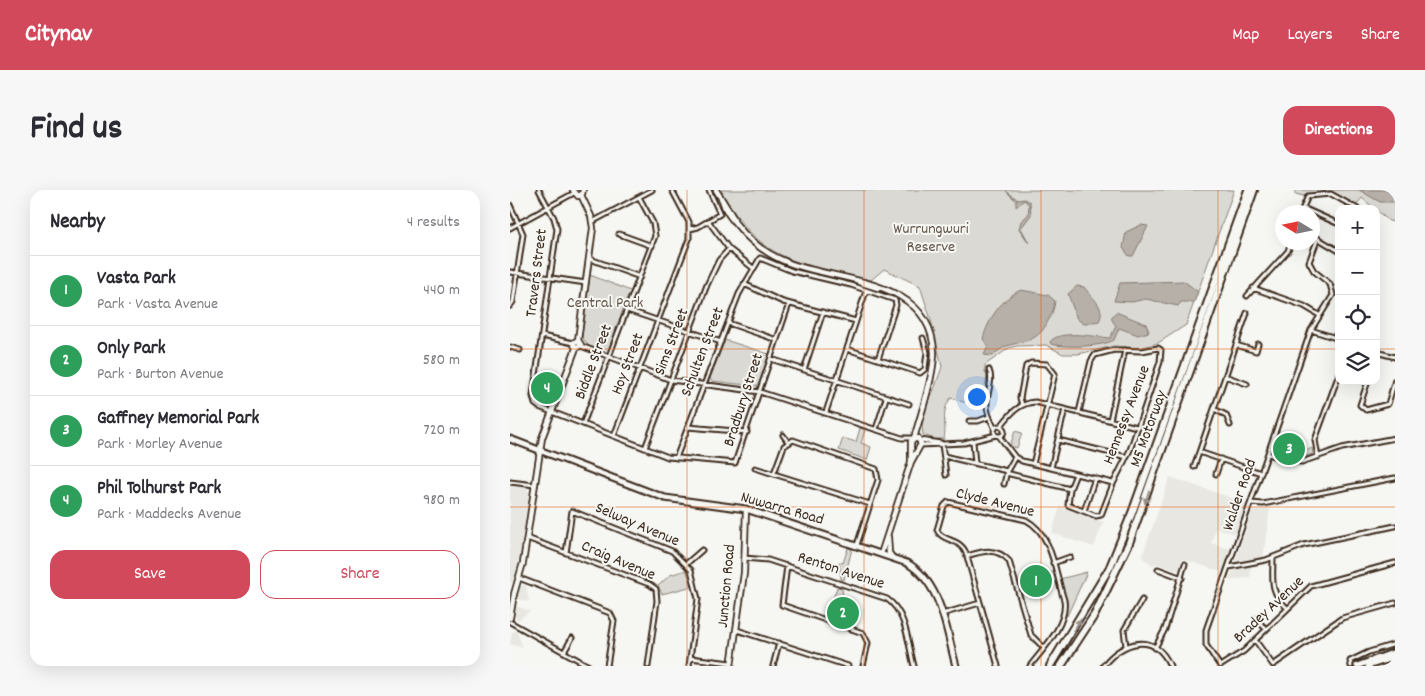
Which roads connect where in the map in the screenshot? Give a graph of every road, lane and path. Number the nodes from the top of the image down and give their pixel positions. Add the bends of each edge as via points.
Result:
1 (539, 190) edge
2 (652, 190) edge
3 (672, 190) edge
4 (709, 190) edge
5 (716, 190) edge
6 (1248, 190) edge
7 (1254, 190) edge
8 (573, 192) edge
9 (582, 192) edge
10 (639, 197) junction
11 (510, 205) edge
12 (1304, 205) edge
13 (1351, 205) edge
14 (548, 207) junction
15 (1320, 217) edge
16 (519, 222) junction
17 (592, 222) junction
18 (709, 222) junction
19 (1335, 222) edge
20 (510, 228) edge
21 (690, 229) junction
22 (619, 234) dead end
23 (1320, 239) edge
24 (652, 246) junction
25 (729, 249) junction
26 (1288, 250) edge
27 (1314, 250) edge
28 (1337, 250) edge
29 (590, 259) junction
30 (752, 268) junction
31 (510, 272) edge
32 (517, 274) junction
33 (640, 277) junction
34 (550, 279) junction
35 (587, 283) junction
36 (744, 284) junction
37 (1253, 288) junction
38 (866, 291) junction
39 (1247, 296) dead end
40 (789, 304) junction
41 (510, 306) edge
42 (627, 310) junction
43 (823, 312) junction
44 (1247, 313) dead end
45 (1318, 314) junction
46 (856, 320) junction
47 (658, 321) junction
48 (728, 323) junction
49 (1311, 330) junction
50 (689, 332) junction
51 (542, 336) junction
52 (923, 338) dead end
53 (1335, 338) edge
54 (578, 340) junction
55 (777, 340) junction
56 (721, 342) junction
57 (573, 343) junction
58 (1258, 344) dead end
59 (1236, 345) junction
60 (581, 346) junction
61 (510, 347) edge
62 (576, 348) junction
63 (847, 349) junction
64 (520, 350) dead end
65 (1125, 350) junction
66 (1380, 354) edge
67 (609, 357) junction
68 (1395, 357) edge
69 (771, 358) junction
70 (878, 360) junction
71 (639, 369) junction
72 (804, 370) junction
73 (989, 370) dead end
74 (1225, 376) junction
75 (671, 380) junction
76 (1395, 380) edge
77 (836, 381) junction
78 (1247, 384) dead end
79 (704, 385) junction
80 (1335, 385) edge
81 (1367, 385) edge
82 (760, 392) junction
83 (886, 398) junction
84 (909, 404) dead end
85 (1022, 405) junction
86 (1047, 405) junction
87 (1065, 409) junction
88 (1214, 409) junction
89 (551, 412) junction
90 (826, 412) junction
91 (1079, 412) junction
92 (990, 418) junction
93 (1110, 420) junction
94 (969, 421) dead end
95 (583, 424) junction
96 (1230, 425) dead end
97 (688, 427) junction
98 (1002, 427) junction
99 (1137, 427) junction
100 (876, 429) junction
101 (747, 432) junction
102 (995, 434) junction
103 (1004, 434) junction
104 (783, 435) dead end
105 (614, 436) junction
106 (902, 438) junction
107 (1395, 438) edge
108 (510, 439) edge
109 (1058, 440) junction
110 (917, 441) junction
111 (788, 442) junction
112 (973, 442) junction
113 (942, 444) junction
114 (911, 445) junction
115 (1005, 446) junction
116 (645, 448) junction
117 (540, 450) junction
118 (1199, 452) junction
119 (1268, 454) junction
120 (944, 456) junction
121 (1015, 457) junction
122 (1127, 457) junction
123 (1318, 457) junction
124 (676, 458) junction
125 (1222, 459) junction
126 (911, 462) junction
127 (975, 463) junction
128 (1033, 464) junction
129 (1194, 467) dead end
130 (755, 468) dead end
131 (1051, 468) junction
132 (774, 472) junction
133 (1007, 472) junction
134 (1261, 473) junction
135 (1076, 474) junction
136 (1216, 474) dead end
137 (946, 475) dead end
138 (1095, 478) junction
139 (1395, 478) edge
140 (510, 482) edge
141 (1113, 483) junction
142 (1004, 484) dead end
143 (535, 485) junction
144 (1070, 489) junction
145 (1251, 503) junction
146 (870, 504) junction
147 (746, 509) junction
148 (1084, 512) junction
149 (1395, 526) edge
150 (888, 533) junction
151 (527, 538) junction
152 (857, 545) junction
153 (702, 549) dead end
154 (566, 553) junction
155 (881, 554) junction
156 (967, 556) junction
157 (1070, 557) dead end
158 (744, 558) junction
159 (892, 558) junction
160 (1273, 558) junction
161 (1053, 563) junction
162 (1395, 563) edge
163 (686, 564) junction
164 (1185, 564) dead end
165 (787, 566) junction
166 (1228, 567) junction
167 (1158, 569) dead end
168 (519, 578) junction
169 (1182, 578) junction
170 (1142, 600) dead end
171 (980, 603) junction
172 (1395, 603) edge
173 (782, 605) junction
174 (778, 607) dead end
175 (1287, 608) junction
176 (942, 614) junction
177 (1256, 619) dead end
178 (510, 620) edge
179 (1266, 629) junction
180 (737, 630) junction
181 (572, 638) dead end
182 (1255, 640) junction
183 (779, 642) junction
184 (1395, 644) edge
185 (1126, 646) junction
186 (1044, 648) junction
187 (1155, 648) junction
188 (564, 652) junction
189 (1395, 652) edge
190 (1395, 657) edge
191 (690, 658) junction
192 (731, 664) edge
193 (589, 666) edge
194 (607, 666) edge
195 (648, 666) edge
196 (689, 666) edge
197 (772, 666) edge
198 (848, 666) edge
199 (863, 666) edge
200 (914, 666) edge
201 (956, 666) edge
202 (998, 666) edge
203 (1030, 666) edge
204 (1050, 666) edge
205 (1061, 666) edge
206 (1103, 666) edge
207 (1170, 666) edge
208 (1220, 666) edge
209 (1351, 666) edge
210 (1357, 666) edge
211 (1368, 666) edge

1 - 14 street, Travers Street
2 - 10 street
3 - 21 street via 688,218
4 - 18 street via 720,213
5 - 110 street via 735,223 754,243 781,260 882,288 906,300 925,321 934,352 917,427
204 -> 6 highway, M5 Motorway via 1086,610 1118,549
7 -> 205 highway, M5 Motorway via 1129,543 1095,614
8 - 9 street
8 - 14 street
9 - 17 street
10 - 17 street
10 - 24 street, Biddle Street via 654,227
11 - 16 street
12 - 13 street via 1308,196 1330,194
14 - 16 street
14 - 34 street, Travers Street via 556,221
15 - 19 street
16 - 20 street
16 - 32 street via 523,237
17 - 29 street
18 - 21 street
18 - 25 street
21 - 47 street, Hoy Street via 689,240
22 - 24 street
23 - 28 street
24 - 33 street, Biddle Street
25 - 30 street
25 - 50 street, Sims Street via 715,268
26 - 37 street
27 - 45 street, Walder Road via 1309,262 1314,271 1329,282 1333,292 1331,300
29 - 33 street
29 - 35 street
30 - 36 street, Schulten Street
30 - 38 street, Schulten Street via 760,258 792,271
31 - 32 street
32 - 34 street
32 - 41 street via 514,302
33 - 42 street, Biddle Street
34 - 35 street
34 - 51 street, Travers Street
35 - 54 street
36 - 40 street
36 - 48 street, Schulten Street
37 - 39 street
37 - 45 street
38 - 46 street
38 - 70 street via 889,297 896,304
40 - 43 street
40 - 55 street, Bradbury Street
42 - 47 street
42 - 67 street, Biddle Street
43 - 46 street
43 - 72 street
44 - 59 street
45 - 49 street, Walder Road
46 - 63 street
47 - 50 street
47 - 71 street, Hoy Street
48 - 55 street
48 - 56 street, Schulten Street
49 - 53 street
49 - 119 street, Walder Road
50 - 56 street
50 - 75 street, Sims Street
51 - 57 street
51 - 89 street, Travers Street via 533,399 536,406
52 - 70 street via 927,352 922,372
54 - 57 street
54 - 60 street
55 - 69 street, Bradbury Street
56 - 79 street, Schulten Street
57 - 62 street
58 - 59 street via 1256,351
59 - 74 street
60 - 62 street
60 - 67 street
61 - 64 street
62 - 89 street
63 - 70 street
63 - 77 street
65 - 91 street, Hennessy Avenue via 1114,350 1092,358
65 - 93 street
65 - 99 street, Hennessy Avenue via 1158,348 1162,354
66 - 68 street
67 - 71 street
67 - 95 street, Biddle Street
69 - 72 street
69 - 82 street, Bradbury Street
71 - 75 street
71 - 105 street, Hoy Street
72 - 77 street
73 - 92 street via 986,405
74 - 78 street
74 - 88 street
75 - 79 street
75 - 116 street, Sims Street
76 - 81 street via 1388,404 1366,410 1360,404
77 - 83 street
77 - 90 street
79 - 82 street
79 - 97 street, Schulten Street
80 - 123 street via 1315,440
82 - 90 street
82 - 101 street, Bradbury Street
83 - 84 street
83 - 100 street
85 - 86 street via 1032,402
85 - 86 street via 1020,398 1025,368 1035,362 1047,364 1054,371
85 - 98 street
86 - 87 street
86 - 128 street
87 - 91 street
87 - 109 street
88 - 96 street via 1226,415
88 - 118 street
89 - 95 street, Bradbury Street
89 - 117 street
90 - 100 street
91 - 93 street
92 - 94 street
92 - 98 street
92 - 102 street
93 - 99 street
95 - 105 street, Bradbury Street
97 - 101 street
97 - 124 street, Schulten Street
98 - 102 street
98 - 103 street
99 - 122 street, Hennessy Avenue
100 - 106 street
101 - 124 street, Bradbury Street via 735,464
102 - 103 street
102 - 112 street
102 - 115 street
103 - 115 street
104 - 111 street
105 - 116 street, Bradbury Street
106 - 110 street
106 - 114 street
107 - 123 street via 1342,448
108 - 117 main road, Nuwarra Road
109 - 122 street
109 - 131 street
110 - 113 street
110 - 114 street
110 - 126 street
111 - 132 street via 782,448
111 - 146 street via 799,441 880,470
112 - 113 street
112 - 127 street
113 - 120 street
114 - 126 street
115 - 121 street
116 - 124 street, Bradbury Street
117 - 143 street
117 - 147 main road, Nuwarra Road via 665,498
118 - 125 street
118 - 129 street
119 - 123 street via 1295,462
119 - 134 street, Walder Road
120 - 127 street
120 - 137 street
121 - 128 street
121 - 133 street
122 - 141 street, Hennessy Avenue
125 - 134 street
125 - 136 street
126 - 150 street
127 - 133 street
128 - 131 street
130 - 132 street
131 - 135 street
132 - 146 street
133 - 142 street
133 - 144 street
134 - 145 street, Walder Road
135 - 138 street
135 - 144 street
138 - 141 street
138 - 148 street
139 - 145 street via 1263,504
140 - 143 street
141 - 148 street, Hennessy Avenue via 1101,515
143 - 151 street
144 - 148 street via 1068,505
145 - 166 street, Walder Road
146 - 152 street
147 - 152 main road, Nuwarra Road
147 - 158 street, Junction Road
149 - 160 street via 1300,546
150 - 155 street
150 - 159 street
151 - 154 street, Craig Avenue
151 - 168 street
152 - 155 main road, Nuwarra Road
153 - 163 street
154 - 163 street, Selway Avenue via 572,511 664,548
154 - 195 street, Craig Avenue via 649,584 656,590
155 - 159 main road, Nuwarra Road
156 - 161 street, Clyde Avenue via 960,544 939,535 937,530 948,502 1026,520 1038,526
156 - 171 street
156 - 186 street via 986,550 1004,555 1009,561 1031,636
157 - 161 street
158 - 165 street, Renton Avenue
158 - 180 street, Junction Road
159 - 176 main road, Nuwarra Road via 913,567 925,578 934,591
160 - 166 street
160 - 175 street via 1274,591 1276,598
161 - 186 street, Clyde Avenue via 1064,611
162 - 175 street, Bradey Avenue via 1317,583
163 - 191 street, Selway Avenue via 695,580 698,598
164 - 169 street
165 - 173 street
165 - 200 street, Renton Avenue via 892,603 901,615
166 - 208 street, Walder Road via 1205,637 1208,649
167 - 169 street
168 - 178 street
168 - 194 street via 612,615 614,621
169 - 187 street
170 - 185 street via 1124,630
171 - 176 street
171 - 202 street
172 - 182 street via 1342,618 1273,665
173 - 174 street
173 - 199 street via 864,634 868,643
175 - 179 street, Bradey Avenue
176 - 201 main road, Nuwarra Road
177 - 179 street
178 - 188 street
179 - 182 street, Bradey Avenue
180 - 183 street
180 - 192 street, Junction Road
181 - 188 street
182 - 208 street, Bradey Avenue
183 - 197 street
183 - 198 street
184 - 209 street via 1356,658 1350,661
185 - 187 street via 1142,644
185 - 206 street via 1115,651
186 - 203 street, Clyde Avenue
187 - 207 street
188 - 193 street
189 - 210 main road
190 - 211 main road
191 - 192 street
191 - 196 street, Selway Avenue

